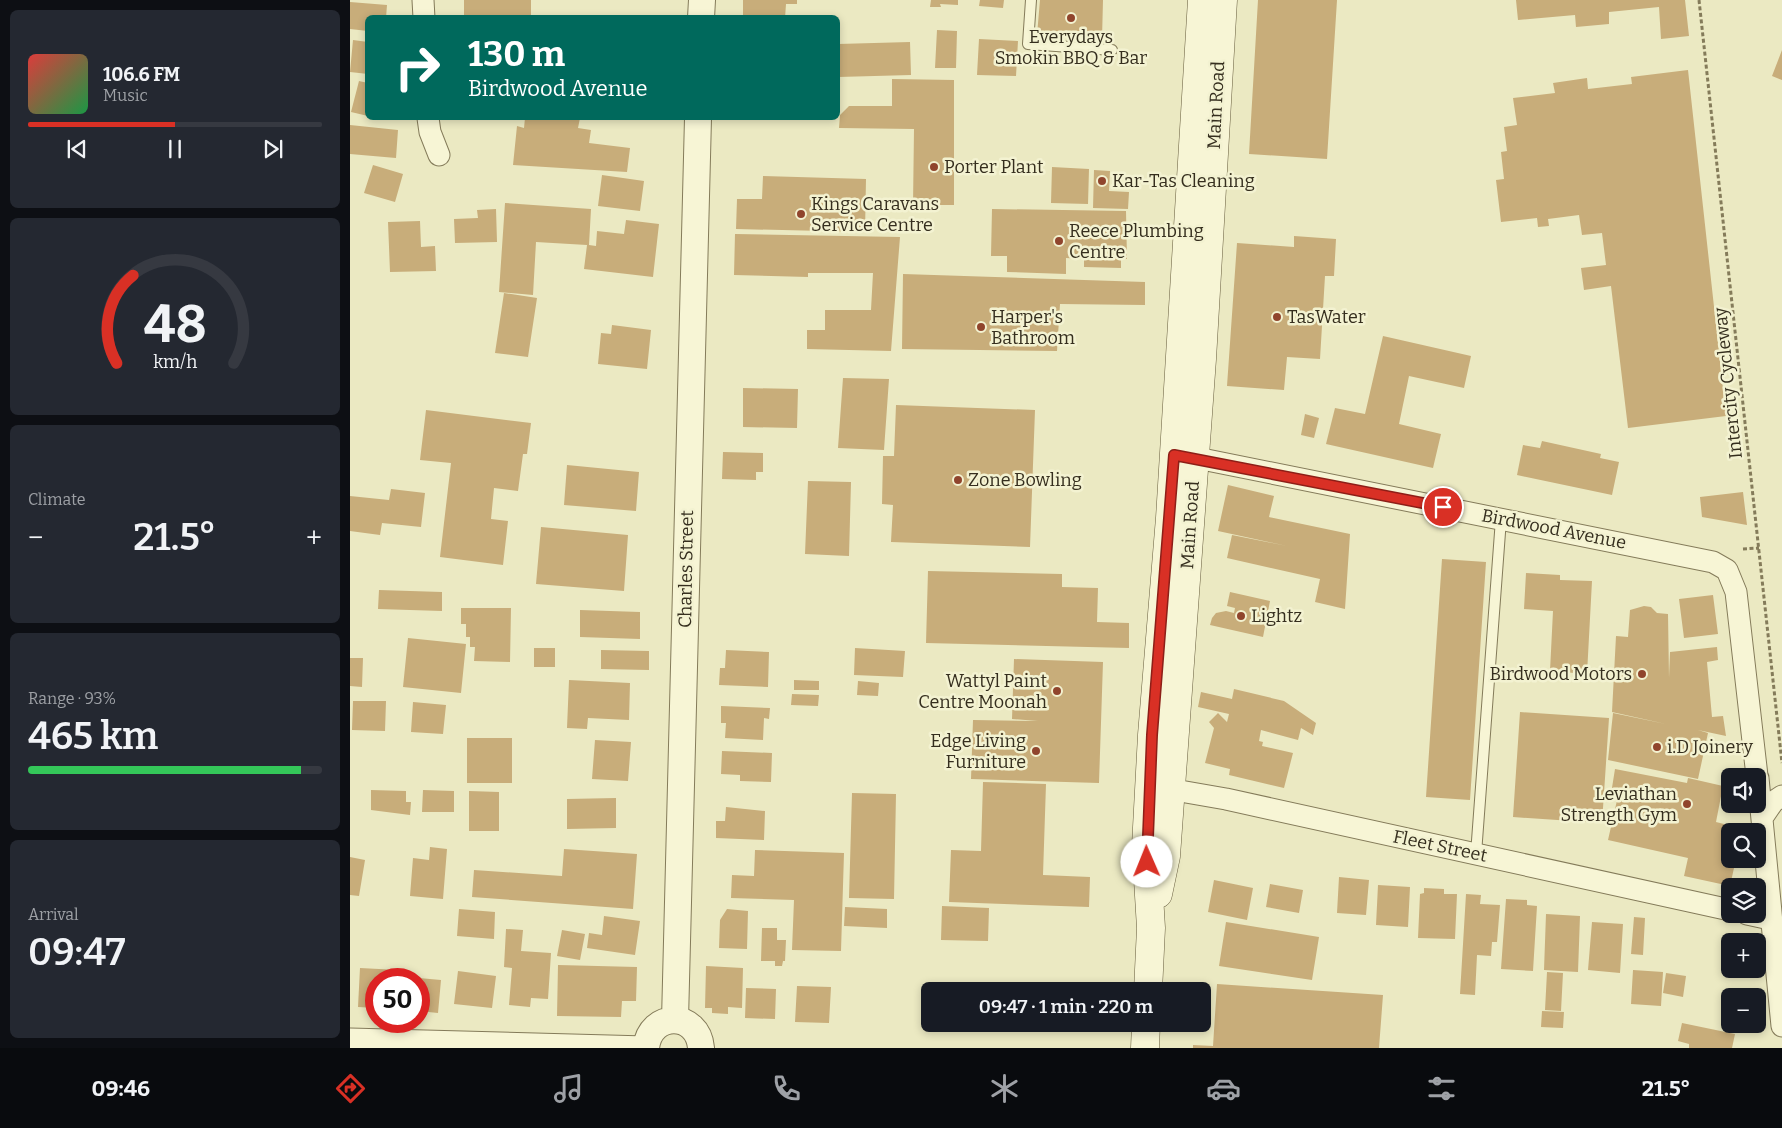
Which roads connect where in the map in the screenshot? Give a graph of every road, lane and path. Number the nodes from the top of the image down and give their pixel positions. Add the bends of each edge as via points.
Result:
1 (424, 0) edge
2 (702, 0) edge
3 (1031, 0) edge
4 (1202, 0) edge
5 (1223, 0) edge
6 (1700, 0) edge
7 (424, 15) edge
8 (701, 15) edge
9 (1112, 50) dead end
10 (428, 120) edge
11 (698, 120) edge
12 (439, 155) dead end
13 (1184, 456) junction
14 (1502, 518) junction
15 (1759, 548) junction
16 (1743, 549) dead end
17 (1782, 763) edge
18 (1756, 768) edge
19 (1160, 788) junction
20 (1782, 796) edge
21 (1761, 813) edge
22 (1762, 818) junction
23 (1476, 854) junction
24 (1721, 908) edge
25 (1766, 918) edge
26 (1770, 919) junction
27 (1148, 982) edge
28 (675, 1020) junction
29 (1782, 1026) edge
30 (1146, 1032) edge
31 (350, 1039) edge
32 (646, 1048) edge
33 (701, 1048) edge
34 (1145, 1048) edge

1 - 7 street
2 - 8 street
3 - 9 lane via 1028,44
4 - 13 main road, Main Road
5 - 13 main road, Main Road
6 - 15 path, Intercity Cycleway
10 - 12 street
11 - 28 street, Charles Street
13 - 14 street, Birdwood Avenue
13 - 19 main road, Main Road
14 - 18 street, Birdwood Avenue via 1701,558 1727,570 1736,592
14 - 23 lane
15 - 16 path
15 - 17 path, Intercity Cycleway
19 - 23 street, Fleet Street
19 - 27 main road, Main Road via 1146,846 1151,928
20 - 22 street via 1773,802
21 - 22 street, Birdwood Avenue
22 - 26 street, Birdwood Avenue
23 - 24 street, Fleet Street
25 - 26 street
26 - 29 street, Birdwood Avenue
28 - 32 street via 666,1021 652,1030
28 - 33 street via 691,1026 697,1033
30 - 34 main road
31 - 32 street

